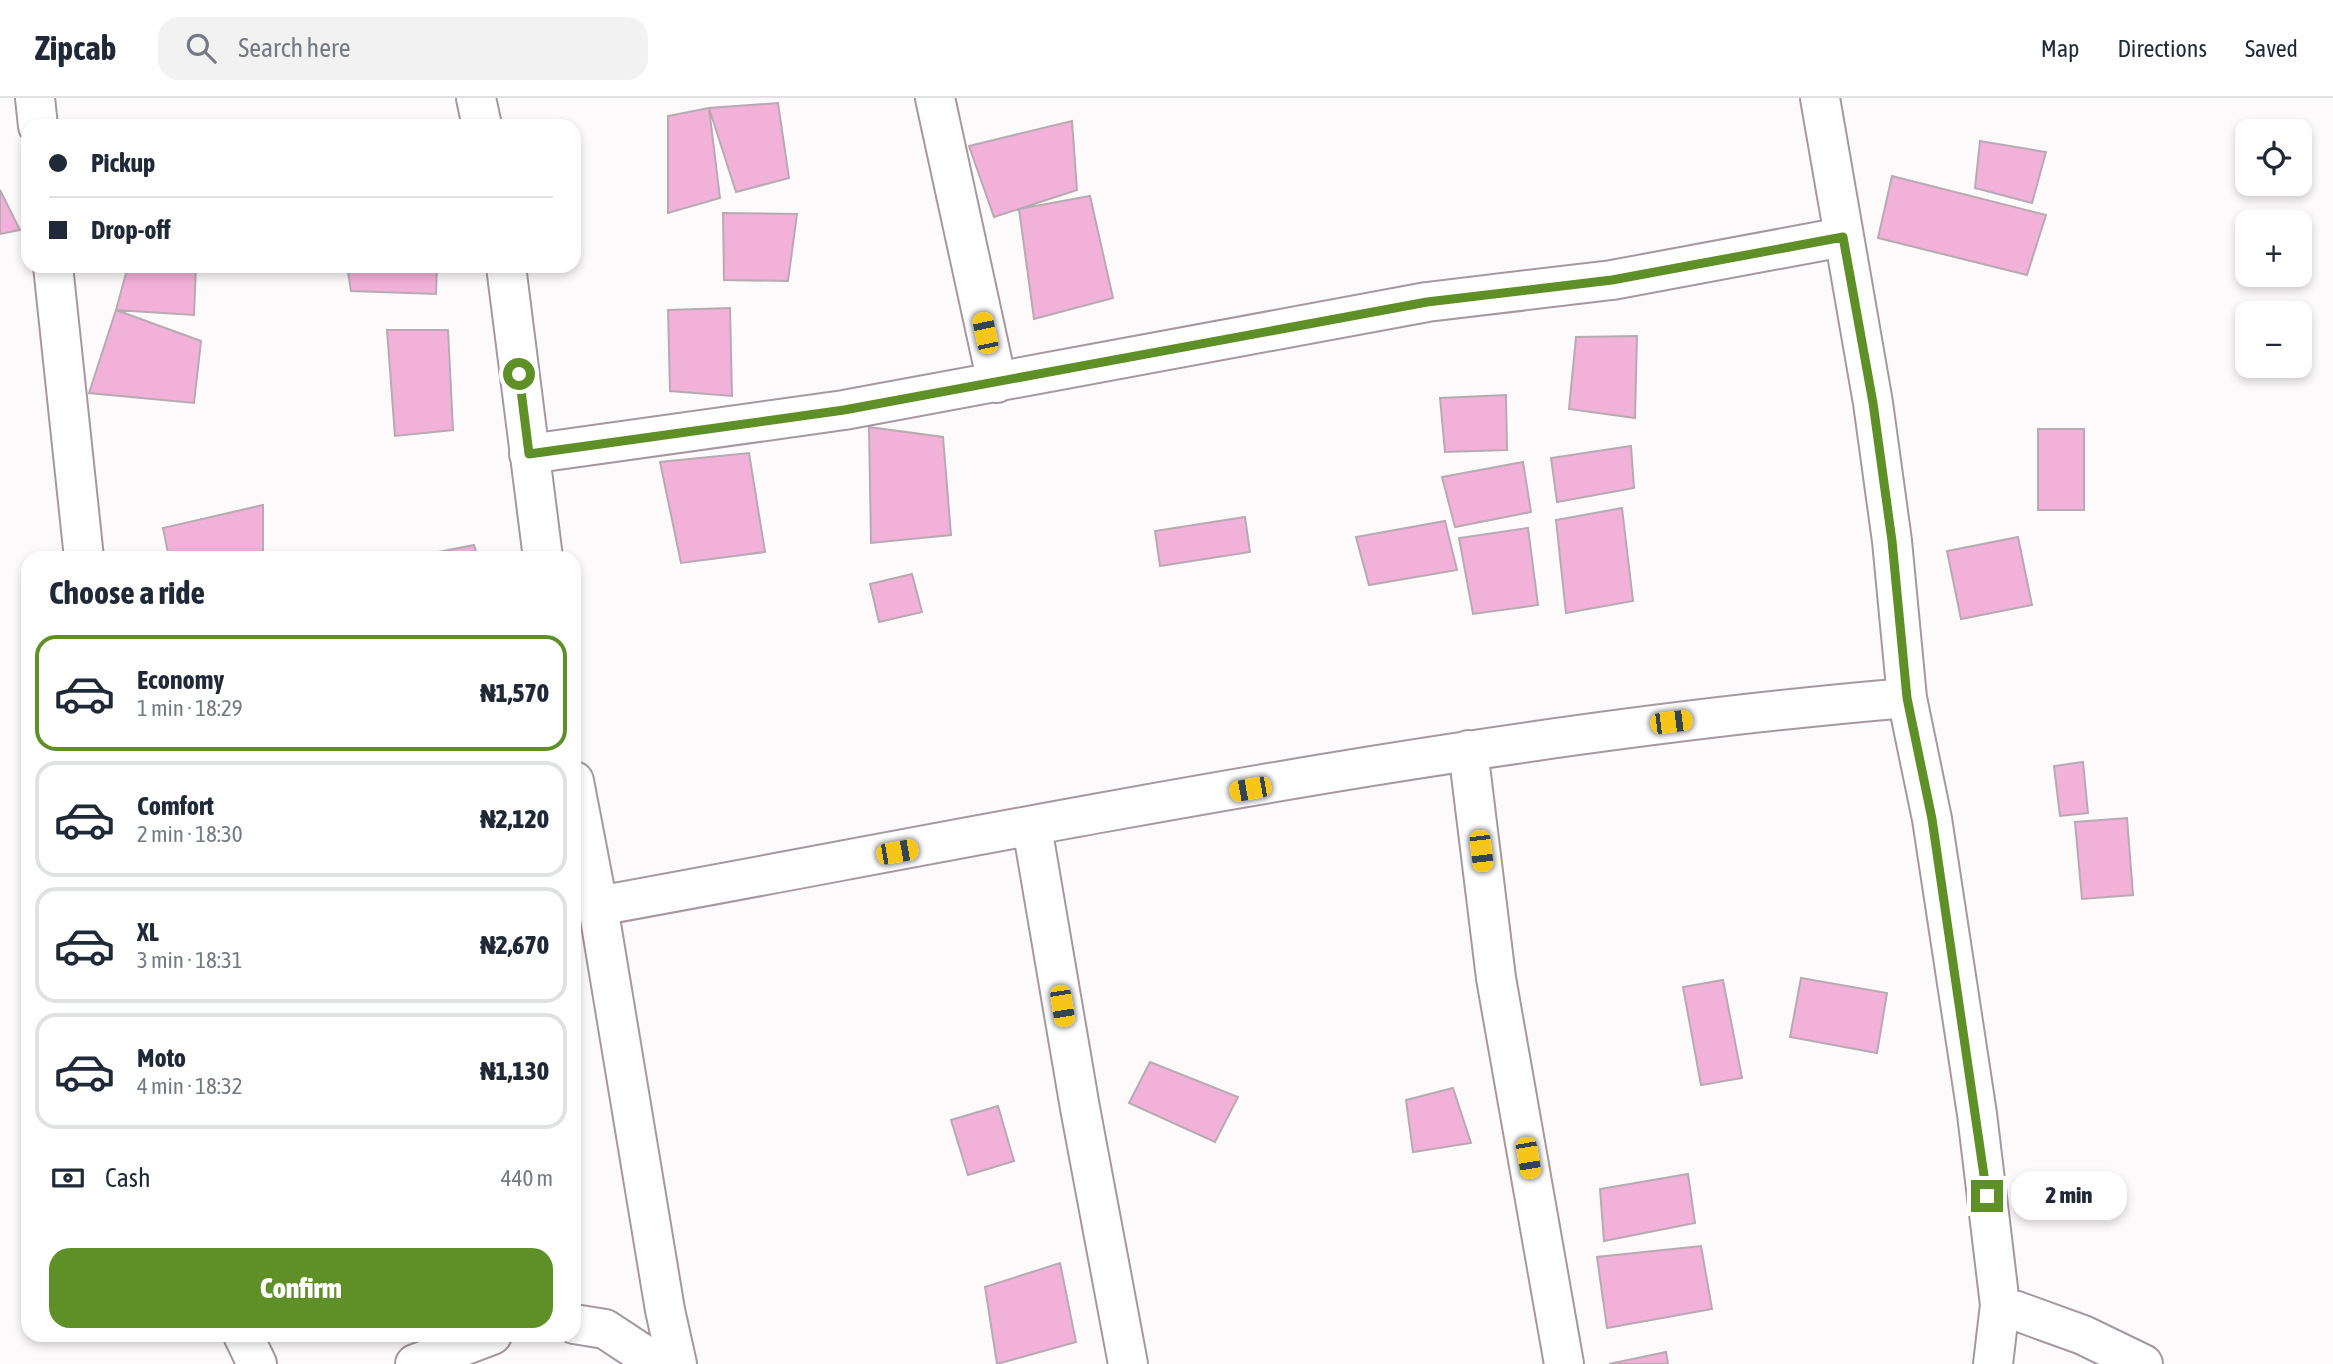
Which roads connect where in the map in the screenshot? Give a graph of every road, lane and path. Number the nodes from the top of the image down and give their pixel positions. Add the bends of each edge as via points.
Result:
1 (35, 98) edge
2 (476, 98) edge
3 (935, 98) edge
4 (1820, 98) edge
5 (37, 119) edge
6 (480, 119) edge
7 (1843, 237) junction
8 (54, 273) edge
9 (507, 273) edge
10 (996, 383) junction
11 (529, 454) junction
12 (83, 551) edge
13 (542, 551) edge
14 (1907, 698) junction
15 (1468, 750) junction
16 (581, 817) edge
17 (1032, 827) junction
18 (598, 906) junction
19 (2000, 1305) junction
20 (581, 1325) edge
21 (246, 1342) edge
22 (473, 1342) edge
23 (257, 1364) edge
24 (415, 1364) edge
25 (658, 1364) edge
26 (677, 1364) edge
27 (1128, 1364) edge
28 (1563, 1364) edge
29 (1993, 1364) edge
30 (2143, 1364) edge

1 - 5 street
2 - 6 street
3 - 10 street
4 - 7 street
7 - 10 street via 1612,280 1427,302
7 - 14 street via 1875,417
8 - 12 street
9 - 11 street
10 - 11 street
11 - 13 street
14 - 15 street via 1739,714
14 - 19 street via 1953,952
15 - 17 street
15 - 28 street via 1496,978
16 - 18 street
17 - 18 street
17 - 27 street
18 - 26 street
19 - 29 street
19 - 30 street via 2083,1335
20 - 25 street via 605,1329
21 - 23 street
22 - 24 street

